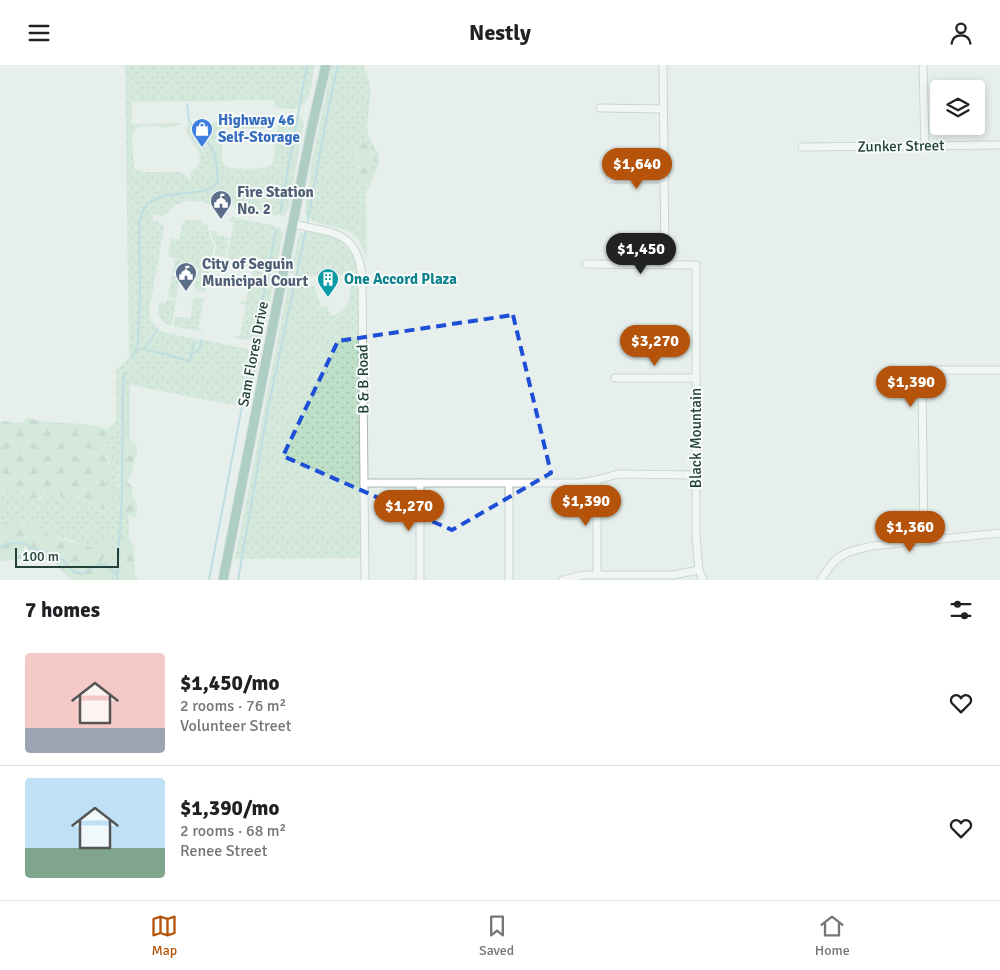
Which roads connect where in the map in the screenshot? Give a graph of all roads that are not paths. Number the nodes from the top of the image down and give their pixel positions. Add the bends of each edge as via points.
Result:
1 (320, 65) edge
2 (326, 65) edge
3 (663, 65) edge
4 (923, 65) edge
5 (316, 104) junction
6 (600, 108) dead end
7 (663, 109) junction
8 (925, 145) junction
9 (1000, 145) edge
10 (802, 147) dead end
11 (610, 179) dead end
12 (664, 179) junction
13 (293, 224) junction
14 (586, 264) dead end
15 (665, 265) junction
16 (1000, 370) edge
17 (615, 378) dead end
18 (696, 378) junction
19 (696, 475) junction
20 (597, 480) junction
21 (364, 483) junction
22 (420, 483) junction
23 (509, 484) junction
24 (1000, 533) edge
25 (924, 541) junction
26 (699, 570) junction
27 (597, 574) junction
28 (223, 580) edge
29 (365, 580) edge
30 (420, 580) edge
31 (509, 580) edge
32 (563, 580) edge
33 (703, 580) edge
34 (821, 580) edge

1 - 5 main road, Sam Flores Drive
2 - 5 main road, Sam Flores Drive
3 - 7 street
4 - 8 street
5 - 13 main road, Sam Flores Drive
6 - 7 street
7 - 12 street
8 - 9 street, Zunker Street
8 - 10 street, Zunker Street
11 - 12 street
12 - 15 street
13 - 21 street, B & B Road via 342,237 354,247 360,262
13 - 28 main road, Sam Flores Drive
14 - 15 street
15 - 18 street, Black Mountain via 696,265
16 - 25 street via 928,371 920,375
17 - 18 street
18 - 19 street, Black Mountain
19 - 20 street via 618,474
19 - 26 street, Black Mountain
20 - 23 street
20 - 27 street
21 - 22 street
21 - 29 street, B & B Road
22 - 23 street
22 - 30 street
23 - 31 street
24 - 25 street
25 - 34 street via 844,553 833,562
26 - 27 street via 673,575
26 - 33 street, Black Mountain
27 - 32 street

